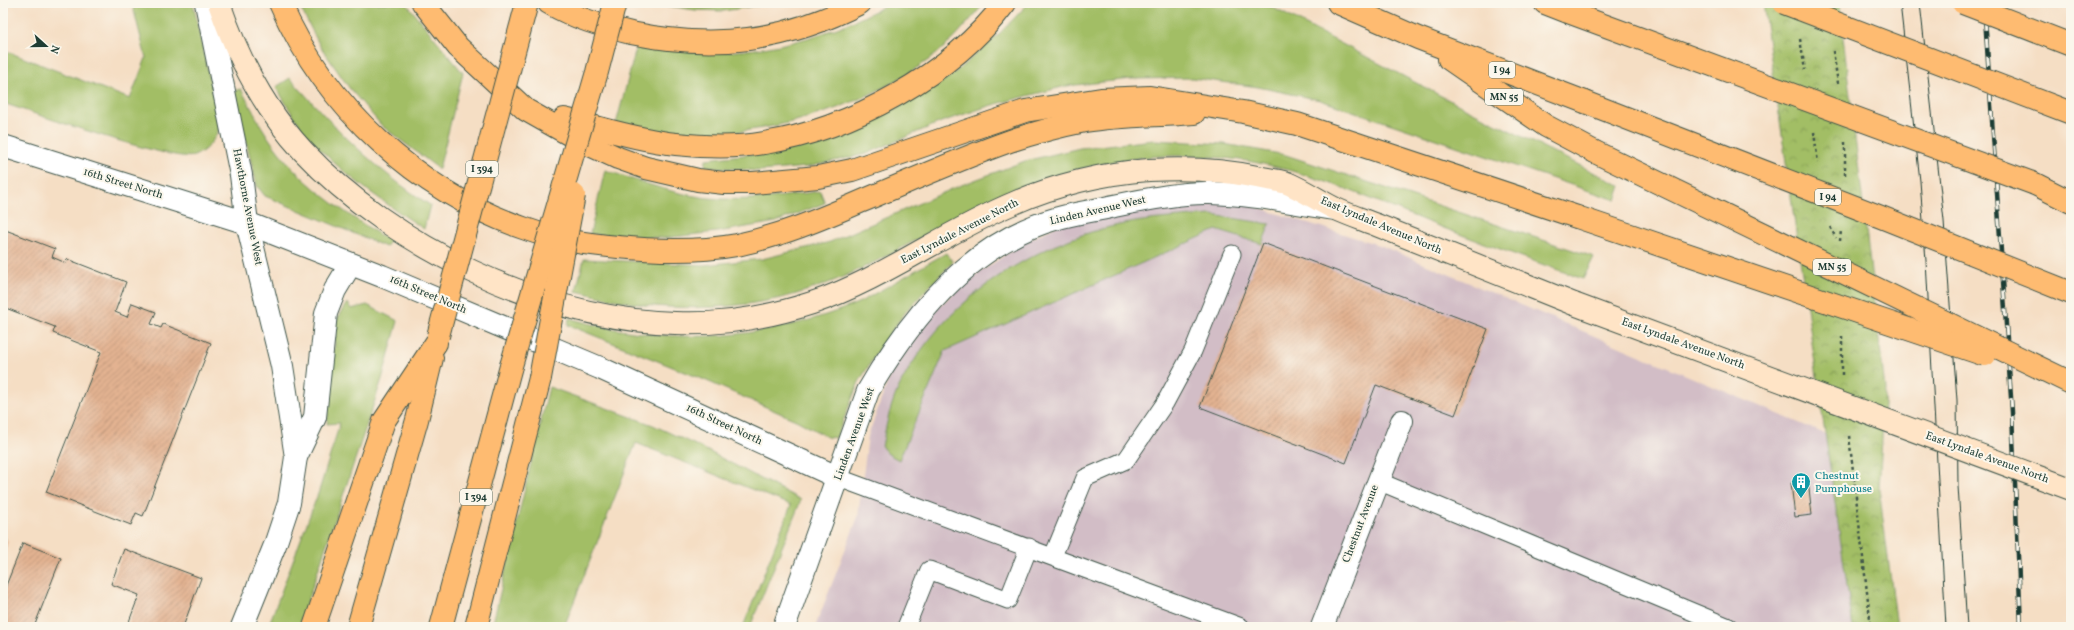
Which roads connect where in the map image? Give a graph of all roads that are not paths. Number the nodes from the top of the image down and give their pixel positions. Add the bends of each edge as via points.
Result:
1 (206, 3) edge
2 (219, 3) edge
3 (280, 3) edge
4 (423, 3) edge
5 (527, 3) edge
6 (549, 3) edge
7 (615, 3) edge
8 (860, 3) edge
9 (1005, 3) edge
10 (1338, 3) edge
11 (1545, 3) edge
12 (1784, 3) edge
13 (1963, 3) edge
14 (1418, 38) junction
15 (2071, 45) edge
16 (597, 72) junction
17 (526, 110) junction
18 (1226, 110) junction
19 (2071, 113) edge
20 (3, 146) edge
21 (2035, 184) junction
22 (2071, 191) edge
23 (2071, 202) edge
24 (1336, 209) junction
25 (248, 223) junction
26 (1232, 254) dead end
27 (350, 265) junction
28 (2071, 293) edge
29 (437, 339) junction
30 (2071, 383) edge
31 (1402, 421) dead end
32 (296, 458) junction
33 (839, 478) junction
34 (1378, 481) junction
35 (2071, 489) edge
36 (1029, 547) junction
37 (1053, 556) junction
38 (242, 627) edge
39 (314, 627) edge
40 (358, 627) edge
41 (441, 627) edge
42 (476, 627) edge
43 (784, 627) edge
44 (906, 627) edge
45 (1241, 627) edge
46 (1322, 627) edge
47 (1729, 627) edge

1 - 25 street, Hawthorne Avenue West via 241,175
2 - 24 main road, East Lyndale Avenue North via 229,34 255,83 279,120 302,149 356,200 416,241 512,289 615,316 676,323 712,322 778,313 868,281 1016,202 1091,179 1146,170 1203,168 1285,182
3 - 18 highway via 319,73 354,117 376,139 427,179 496,218 528,230 567,240 610,246 654,250 738,244 808,224 961,159 1044,131 1087,121
4 - 17 highway via 458,48
5 - 29 highway, I 394, bridge
6 - 8 highway via 568,14 610,28 673,40 705,43 746,40 778,34 838,14
7 - 16 highway, I 394, bridge
9 - 17 highway via 977,34 931,72 853,116 794,137 730,146 676,144 624,136
10 - 14 highway, I 94
11 - 21 highway, bridge
12 - 19 highway, bridge
13 - 15 highway, bridge
14 - 28 highway, I 94, bridge
14 - 30 highway, MN 55, bridge via 1546,126 1593,151
16 - 41 highway, I 394, bridge via 511,366
16 - 42 highway, bridge via 540,378
17 - 18 highway via 579,140 632,163 674,175 724,183 782,181 852,170 1025,111 1101,99 1150,97
18 - 30 highway, bridge via 1297,124
20 - 25 street, 16th Street North
21 - 22 highway
21 - 23 highway
24 - 33 street, Linden Avenue West via 1242,195 1207,193 1145,200 1054,219 993,248 942,290 885,361 868,391
24 - 35 main road, East Lyndale Avenue North, bridge via 1574,304
25 - 27 street, 16th Street North
25 - 32 street, Hawthorne Avenue West via 282,366
26 - 37 lane via 1193,351 1165,403 1126,460 1085,478
27 - 32 street, Hawthorne Avenue West via 335,290 326,313 315,417
27 - 33 street, 16th Street North via 390,279 600,368
29 - 39 highway via 384,421
29 - 40 highway, I 394 via 417,420
31 - 34 street, Chestnut Avenue
32 - 38 street, Hawthorne Avenue West via 289,502 275,545
33 - 36 lane
33 - 43 street, Linden Avenue West
34 - 46 street, Chestnut Avenue
34 - 47 lane
36 - 37 lane
36 - 44 lane via 1008,600 929,570
37 - 45 lane

